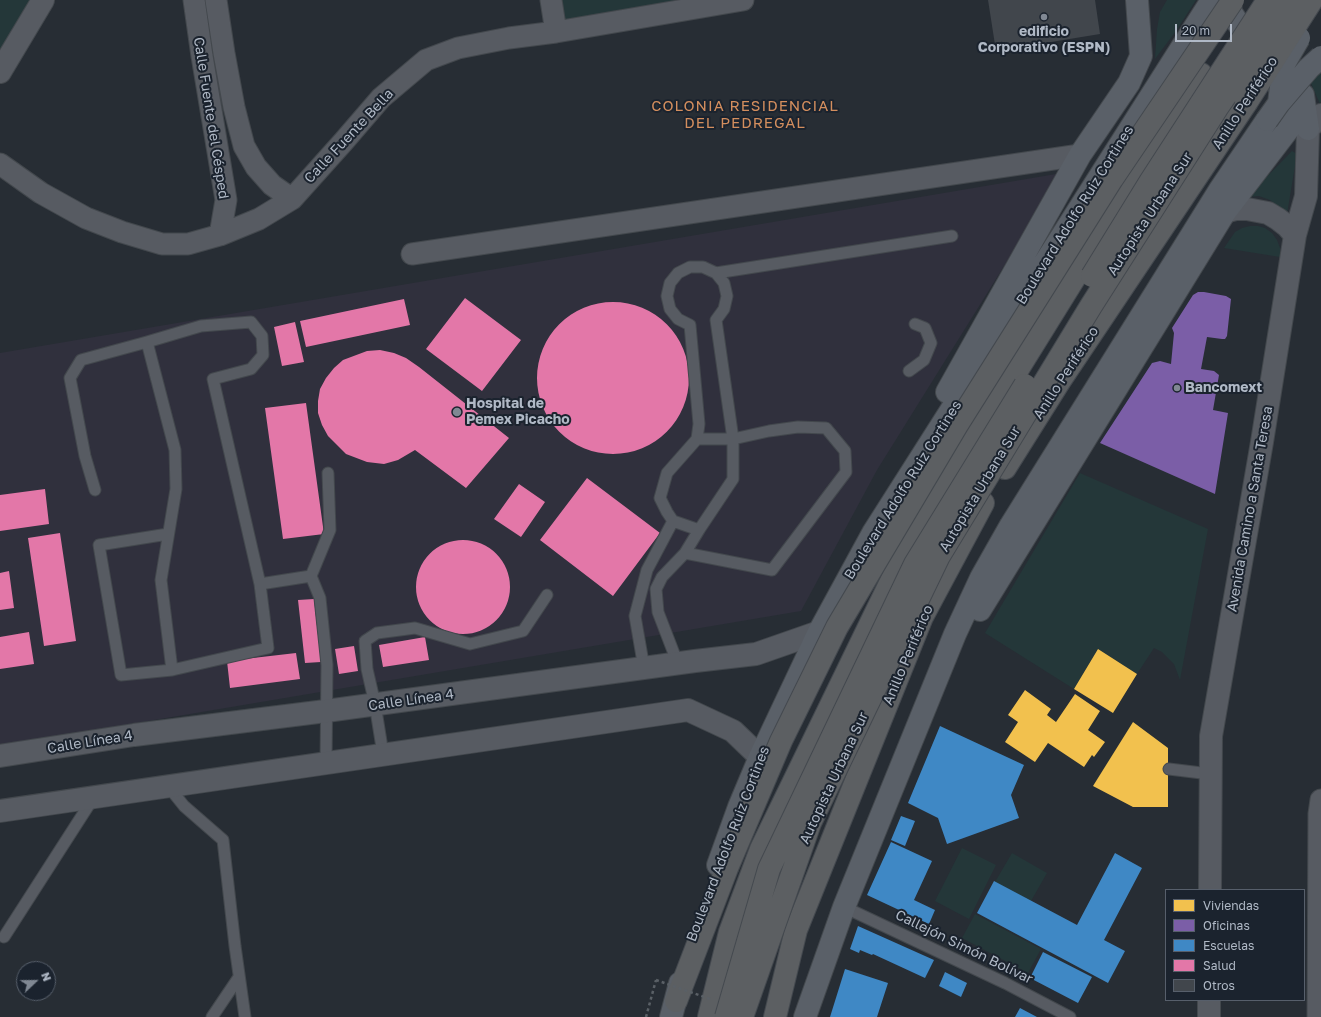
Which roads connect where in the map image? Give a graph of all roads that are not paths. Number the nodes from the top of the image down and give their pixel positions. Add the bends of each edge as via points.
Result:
1 (43, 0) edge
2 (194, 0) edge
3 (216, 0) edge
4 (551, 0) edge
5 (743, 0) edge
6 (1137, 0) edge
7 (1154, 0) edge
8 (1212, 0) edge
9 (1223, 0) edge
10 (1233, 0) edge
11 (1249, 0) edge
12 (1259, 0) edge
13 (1268, 0) edge
14 (1292, 0) edge
15 (1312, 0) edge
16 (706, 3) edge
17 (1321, 3) edge
18 (556, 32) junction
19 (224, 53) junction
20 (202, 56) junction
21 (1141, 56) junction
22 (1321, 57) edge
23 (0, 72) edge
24 (1273, 112) junction
25 (1315, 122) edge
26 (1080, 155) junction
27 (0, 164) edge
28 (292, 199) junction
29 (1225, 212) junction
30 (220, 235) junction
31 (952, 236) dead end
32 (1295, 236) junction
33 (412, 254) dead end
34 (716, 273) junction
35 (915, 324) dead end
36 (147, 342) junction
37 (909, 371) dead end
38 (697, 439) junction
39 (733, 439) junction
40 (328, 473) dead end
41 (95, 490) dead end
42 (674, 521) junction
43 (699, 530) junction
44 (873, 533) junction
45 (168, 534) junction
46 (684, 553) junction
47 (648, 570) junction
48 (311, 576) junction
49 (662, 577) junction
50 (260, 584) junction
51 (547, 595) dead end
52 (819, 632) junction
53 (678, 664) junction
54 (644, 668) junction
55 (172, 670) junction
56 (375, 704) junction
57 (926, 708) junction
58 (326, 711) junction
59 (384, 754) junction
60 (0, 756) edge
61 (760, 757) junction
62 (326, 763) junction
63 (1170, 769) dead end
64 (1210, 774) junction
65 (168, 786) junction
66 (95, 797) junction
67 (1321, 800) edge
68 (0, 811) edge
69 (1210, 889) edge
70 (844, 907) junction
71 (4, 937) dead end
72 (239, 977) junction
73 (1209, 1001) edge
74 (673, 1009) edge
75 (212, 1017) edge
76 (245, 1017) edge
77 (709, 1017) edge
78 (726, 1017) edge
79 (742, 1017) edge
80 (775, 1017) edge
81 (805, 1017) edge
82 (1070, 1017) edge
83 (1209, 1017) edge
84 (1318, 1017) edge

1 - 23 street
2 - 20 street, Calle Fuente del Césped
3 - 19 street, Calle Fuente del Césped
4 - 18 street
5 - 16 street, Calle Fuente Bella
6 - 21 main road
7 - 21 main road via 1148,16
8 - 44 main road, Boulevard Adolfo Ruiz Cortines
9 - 29 main road via 1292,105 1295,117 1290,128
10 - 74 highway, bridge via 1091,212 957,425 837,628 781,741 727,868
11 - 77 highway via 1018,369 963,451 915,532 761,849 730,932
12 - 25 main road via 1280,37
13 - 78 highway, Autopista Urbana Sur, bridge via 1150,182 915,564 769,869
14 - 79 highway, Autopista Urbana Sur, bridge via 1217,108 1091,306 939,556 810,823
15 - 80 highway, Anillo Periférico, bridge via 1059,382 976,514 922,617 796,930
16 - 18 street, Calle Fuente Bella
17 - 24 main road, bridge via 1285,61
18 - 28 street, Calle Fuente Bella via 458,48 426,60 381,98
19 - 20 street
19 - 28 street, Calle Fuente del Césped via 244,146 256,167 272,185
20 - 30 street, Calle Fuente del Césped via 226,200
21 - 26 main road via 1129,83
22 - 24 main road, bridge
24 - 57 main road via 1219,191 1011,525 981,578
25 - 32 street, Avenida Camino a Santa Teresa via 1306,196
26 - 33 street
26 - 44 main road via 915,449
27 - 30 street, Calle Fuente Bella via 41,193 86,218 122,232 162,244 188,244
28 - 30 street, Calle Fuente Bella via 259,219
29 - 32 street via 1247,208 1268,213 1287,226
29 - 57 main road via 976,616
31 - 34 lane
32 - 64 street, Avenida Camino a Santa Teresa via 1210,736
34 - 38 lane via 703,267 690,267 678,272 670,283 667,296 670,309 678,319 690,325 699,424
34 - 39 lane via 724,283 727,296 724,309 716,320
35 - 37 lane via 925,328 931,344 924,360
36 - 41 lane via 81,360 70,378 85,456
36 - 45 lane via 175,450 176,489
36 - 50 lane via 201,326 251,322 262,336 263,355 251,369 213,380
38 - 39 lane
38 - 42 lane via 667,473 660,498
39 - 43 lane via 733,479
39 - 46 lane via 798,427 826,428 845,451 846,472 772,570
40 - 48 lane via 330,530
42 - 43 lane
42 - 47 lane
43 - 46 lane
44 - 52 main road, Boulevard Adolfo Ruiz Cortines
45 - 55 lane via 161,580
45 - 55 lane via 99,545 121,675
46 - 49 lane
47 - 49 lane
47 - 54 lane via 635,616
48 - 50 lane
48 - 58 lane via 320,598 327,665
49 - 53 lane via 656,589 658,612
50 - 55 lane via 268,648
51 - 56 lane via 523,631 470,644 415,628 377,633 366,641 367,668
52 - 53 street, Calle Línea 4 via 756,654
52 - 61 main road, Boulevard Adolfo Ruiz Cortines
53 - 54 street, Calle Línea 4
54 - 56 street, Calle Línea 4
56 - 58 street, Calle Línea 4
56 - 59 lane
57 - 70 main road
58 - 60 street, Calle Línea 4 via 134,735
58 - 62 lane
59 - 61 street via 688,710 733,731
59 - 62 street
61 - 74 main road, Boulevard Adolfo Ruiz Cortines via 739,807 687,951
62 - 65 street
63 - 64 lane
64 - 69 street, Avenida Camino a Santa Teresa
65 - 66 street
65 - 72 lane via 184,806 223,840
66 - 68 street
66 - 71 lane
67 - 84 street
70 - 81 main road
70 - 82 lane, Callejón Simón Bolívar via 1005,983
72 - 75 lane
72 - 76 lane
73 - 83 street

